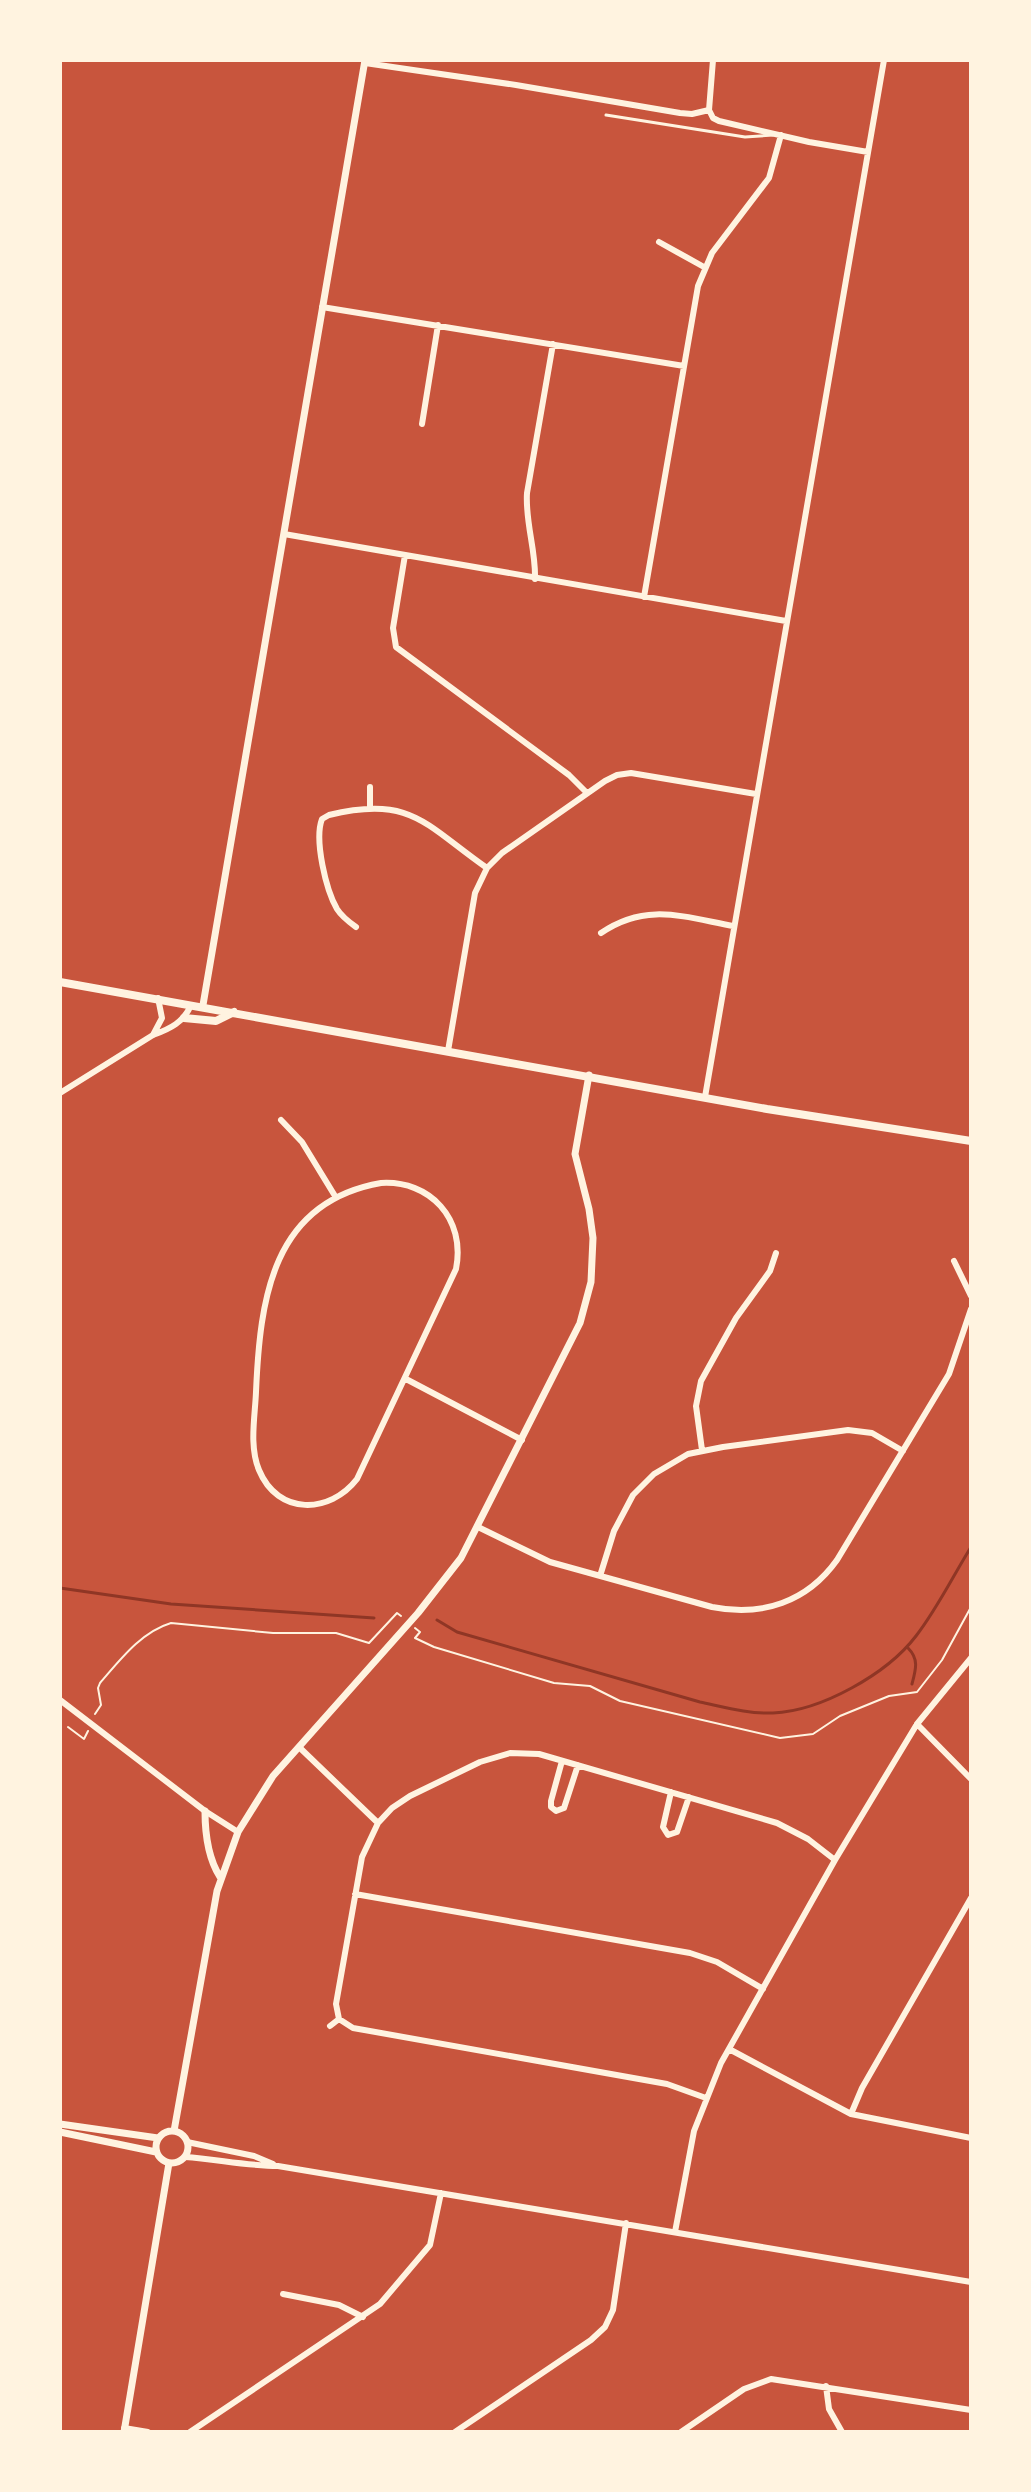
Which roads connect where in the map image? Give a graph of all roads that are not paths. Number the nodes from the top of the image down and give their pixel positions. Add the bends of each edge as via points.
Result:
1 (713, 60) edge
2 (884, 60) edge
3 (365, 61) edge
4 (709, 110) junction
5 (606, 115) dead end
6 (781, 135) junction
7 (868, 152) junction
8 (659, 242) dead end
9 (704, 267) junction
10 (322, 307) junction
11 (438, 325) junction
12 (553, 344) junction
13 (684, 366) junction
14 (422, 424) dead end
15 (284, 534) junction
16 (405, 555) junction
17 (535, 579) junction
18 (644, 597) junction
19 (786, 621) junction
20 (370, 787) dead end
21 (587, 793) junction
22 (756, 794) junction
23 (370, 809) junction
24 (487, 868) junction
25 (733, 926) junction
26 (356, 927) dead end
27 (601, 933) dead end
28 (60, 982) edge
29 (157, 997) junction
30 (192, 1003) junction
31 (203, 1005) junction
32 (235, 1012) junction
33 (184, 1018) junction
34 (153, 1035) junction
35 (448, 1051) junction
36 (589, 1075) junction
37 (60, 1093) edge
38 (705, 1097) junction
39 (281, 1120) dead end
40 (971, 1141) edge
41 (335, 1196) junction
42 (776, 1253) dead end
43 (954, 1261) dead end
44 (971, 1296) edge
45 (971, 1309) edge
46 (406, 1379) junction
47 (522, 1440) junction
48 (702, 1450) junction
49 (903, 1451) junction
50 (478, 1527) junction
51 (600, 1576) junction
52 (971, 1658) edge
53 (60, 1700) edge
54 (917, 1724) junction
55 (299, 1747) junction
56 (562, 1761) junction
57 (578, 1765) junction
58 (971, 1779) edge
59 (671, 1792) junction
60 (689, 1797) junction
61 (205, 1811) junction
62 (378, 1823) junction
63 (238, 1832) junction
64 (835, 1860) junction
65 (220, 1877) junction
66 (355, 1894) junction
67 (971, 1898) edge
68 (763, 1989) junction
69 (339, 2019) junction
70 (330, 2026) dead end
71 (729, 2049) junction
72 (706, 2098) junction
73 (851, 2114) junction
74 (60, 2124) edge
75 (174, 2131) junction
76 (60, 2132) edge
77 (158, 2138) junction
78 (971, 2138) edge
79 (187, 2142) junction
80 (156, 2152) junction
81 (185, 2157) junction
82 (169, 2163) junction
83 (278, 2166) junction
84 (441, 2193) junction
85 (626, 2223) junction
86 (675, 2232) junction
87 (971, 2282) edge
88 (283, 2294) dead end
89 (363, 2317) junction
90 (826, 2386) junction
91 (971, 2410) edge
92 (124, 2430) edge
93 (148, 2432) edge
94 (190, 2432) edge
95 (455, 2432) edge
96 (681, 2432) edge
97 (842, 2432) edge

1 - 4 street
2 - 7 street
3 - 4 street via 680,113
3 - 10 street
4 - 6 street via 719,121
5 - 6 lane via 745,137
6 - 7 street
6 - 9 street via 769,178
7 - 19 street
8 - 9 street
9 - 13 street
10 - 11 street
10 - 15 street
11 - 12 street
11 - 14 street
12 - 13 street
12 - 17 street via 527,493
13 - 18 street
15 - 16 street
15 - 31 street
16 - 17 street
16 - 21 street via 393,628 396,647
17 - 18 street
18 - 19 street
19 - 22 street
20 - 23 street
21 - 22 street via 610,777 631,773
21 - 24 street
22 - 25 street
23 - 24 street via 411,814
23 - 26 street via 329,815 319,827 333,902
24 - 35 street via 475,893
25 - 27 street via 647,913
25 - 38 street
28 - 29 main road
29 - 30 main road
29 - 34 street via 162,1018
30 - 31 main road
30 - 33 street
31 - 32 main road
32 - 33 main road via 216,1021
32 - 35 main road
33 - 34 street
34 - 37 street
35 - 36 main road
36 - 38 main road
36 - 47 street via 575,1154 593,1238 589,1297 575,1337
38 - 40 main road
39 - 41 street via 302,1142
41 - 46 street via 365,1185 402,1183 432,1196 455,1230 456,1269
41 - 46 street via 292,1236 266,1295 254,1447 268,1485 282,1498 308,1505 344,1494 363,1468
42 - 48 street via 766,1279 736,1318 701,1381 696,1406
43 - 44 street
45 - 49 street via 949,1374
46 - 47 street
47 - 50 street
48 - 49 street via 848,1430 872,1433
48 - 51 street via 665,1466 633,1495 614,1531
49 - 51 street via 828,1573 783,1603 728,1610
50 - 51 street via 550,1562
50 - 55 street via 437,1591
52 - 54 street
53 - 61 street
54 - 58 street
54 - 64 street
55 - 62 street
55 - 63 street via 263,1789
56 - 57 street
56 - 57 street via 551,1801 556,1811 566,1805
56 - 62 street via 539,1754 491,1757 410,1796
57 - 59 street
59 - 60 street
59 - 60 street via 663,1827 668,1835 677,1832
60 - 64 street via 777,1823
61 - 63 street
61 - 65 street via 205,1830
62 - 66 street via 365,1847
63 - 65 street
64 - 68 street
65 - 75 street
66 - 68 street via 690,1953
66 - 69 street via 336,2004
67 - 73 street
68 - 71 street
69 - 70 street
69 - 72 street via 353,2028 667,2084
71 - 72 street
71 - 73 street
72 - 86 street
73 - 78 street
74 - 77 street
75 - 77 street
75 - 79 street
76 - 80 street
77 - 80 street
79 - 81 street
79 - 83 street
80 - 82 street
81 - 82 street
81 - 83 street
82 - 92 street
83 - 84 street
84 - 85 street
84 - 89 street via 427,2250
85 - 86 street
85 - 95 street via 613,2310 605,2327
86 - 87 street
88 - 89 street via 339,2305
89 - 94 street
90 - 91 street
90 - 96 street via 778,2379 758,2382
90 - 97 street via 829,2409
92 - 93 street

